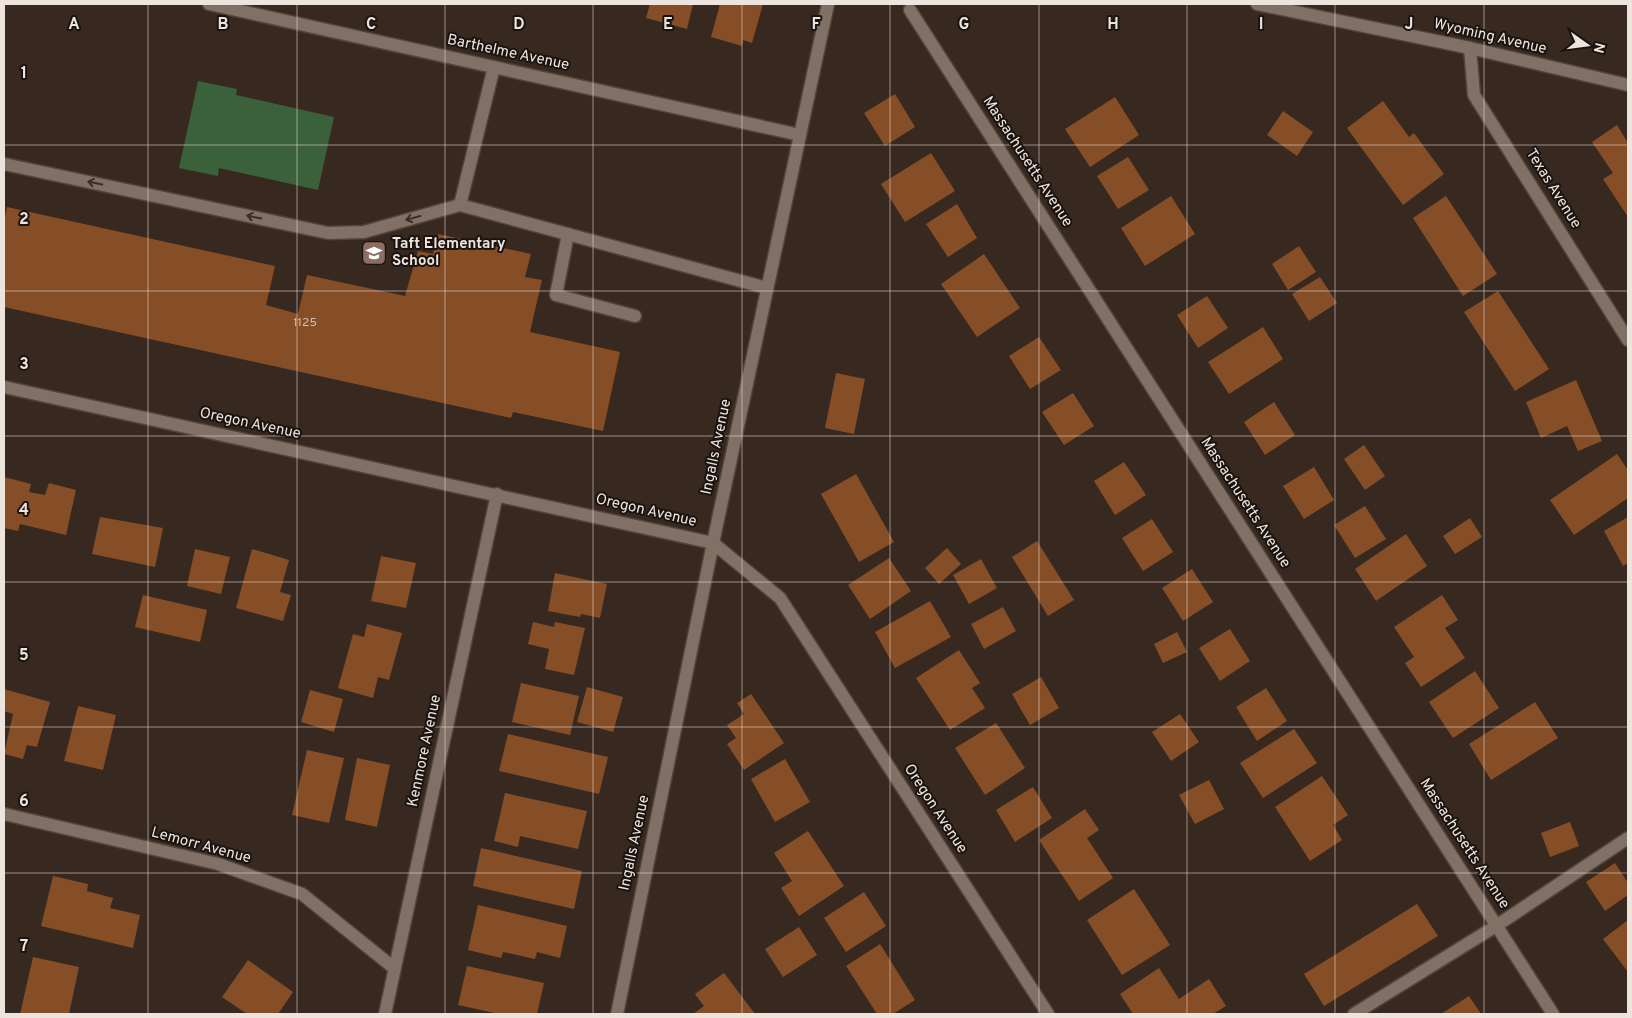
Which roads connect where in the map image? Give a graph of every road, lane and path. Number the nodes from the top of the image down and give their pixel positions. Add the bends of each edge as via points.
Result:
1 (209, 4) edge
2 (828, 4) edge
3 (1257, 4) edge
4 (910, 10) dead end
5 (1470, 48) junction
6 (494, 67) junction
7 (1628, 85) edge
8 (800, 134) junction
9 (4, 164) edge
10 (460, 205) junction
11 (568, 234) junction
12 (767, 288) junction
13 (635, 316) dead end
14 (1628, 340) edge
15 (4, 387) edge
16 (497, 494) junction
17 (713, 543) junction
18 (4, 814) edge
19 (1628, 838) edge
20 (1496, 926) junction
21 (394, 968) junction
22 (385, 1014) edge
23 (617, 1014) edge
24 (1048, 1014) edge
25 (1354, 1014) edge
26 (1553, 1014) edge

1 - 6 street, Barthelme Avenue
2 - 8 street, Ingalls Avenue
3 - 5 street, Wyoming Avenue
4 - 20 street, Massachusetts Avenue
5 - 7 street, Wyoming Avenue
5 - 14 street, Texas Avenue via 1474,95
6 - 8 street, Barthelme Avenue
6 - 10 street
8 - 12 street, Ingalls Avenue
10 -> 9 street via 364,232 328,233
10 - 11 street
11 - 12 street
11 - 13 street via 556,295
12 - 17 street, Ingalls Avenue
15 - 16 street, Oregon Avenue
16 - 17 street, Oregon Avenue
16 - 21 street, Kenmore Avenue
17 - 23 street, Ingalls Avenue
17 - 24 street, Oregon Avenue via 780,598
18 - 21 street, Lemorr Avenue via 218,864 302,894
19 - 20 street
20 - 25 street
20 - 26 street, Massachusetts Avenue
21 - 22 street, Kenmore Avenue

